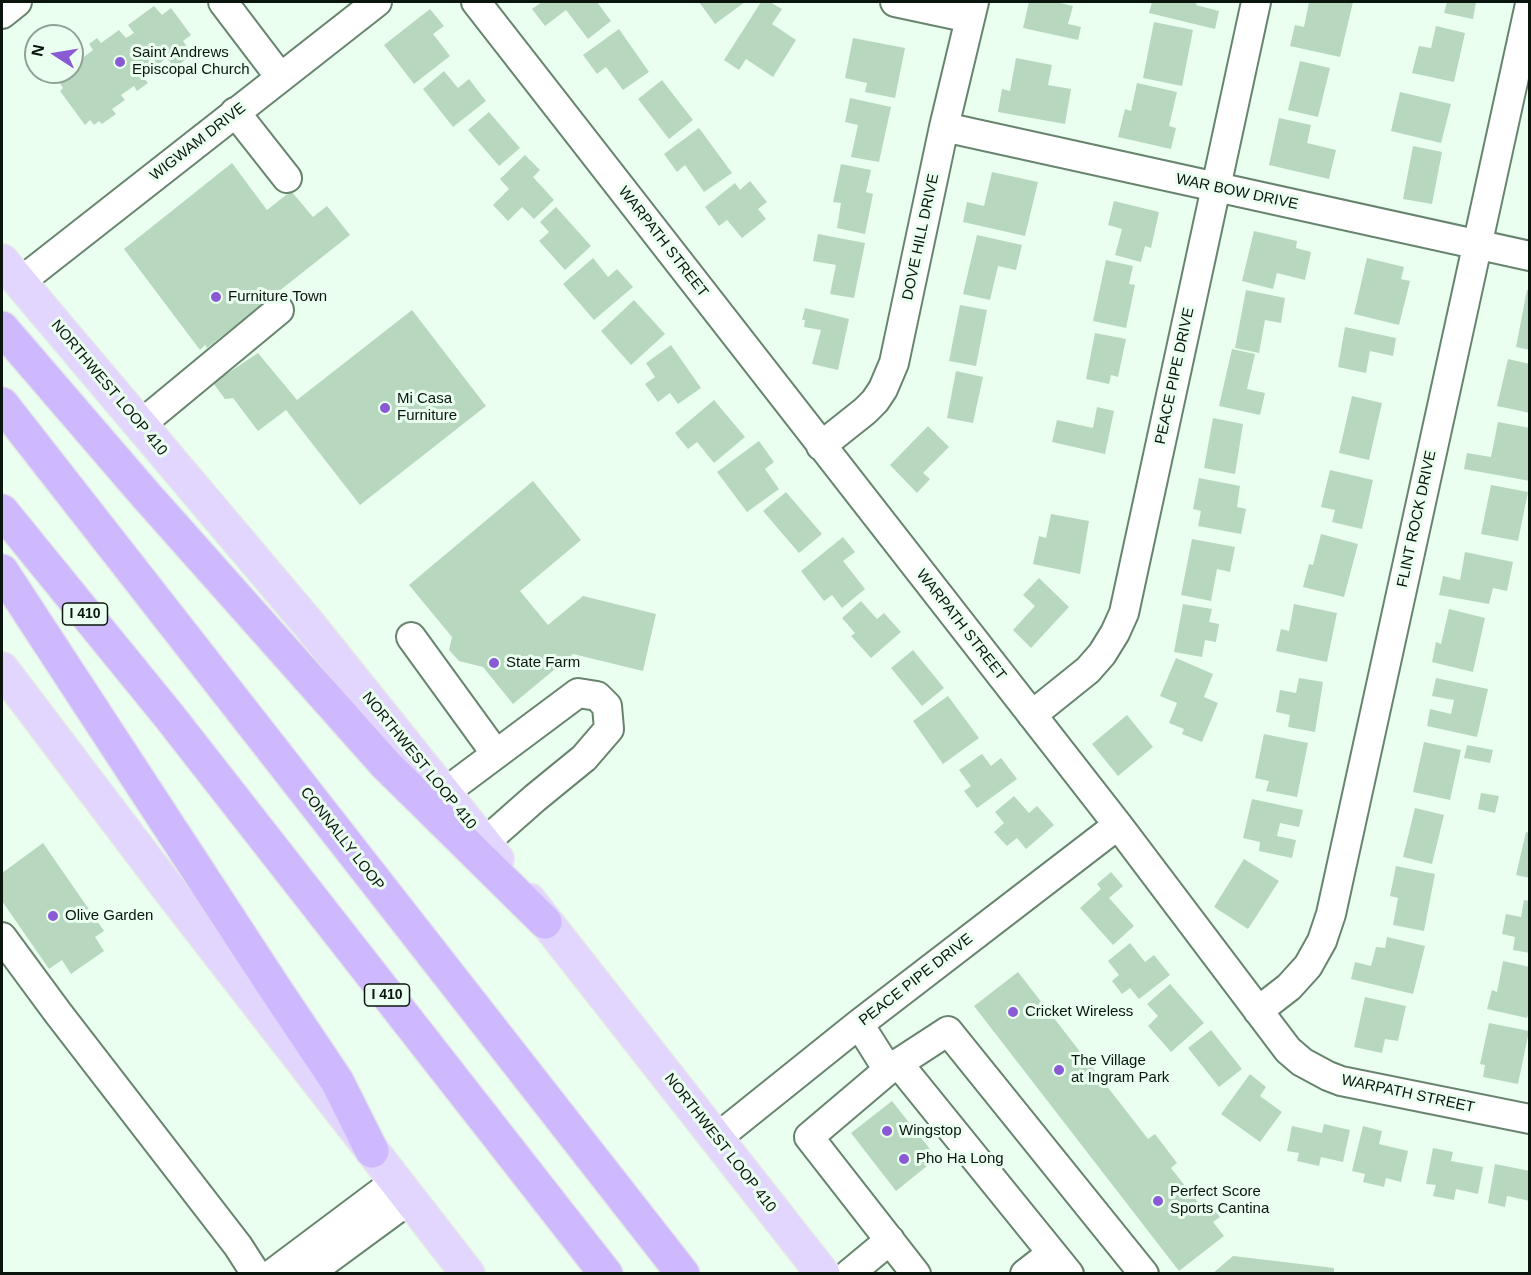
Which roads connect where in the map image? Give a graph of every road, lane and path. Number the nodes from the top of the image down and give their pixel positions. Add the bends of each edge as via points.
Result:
1 (17, 2) edge
2 (223, 2) edge
3 (377, 2) edge
4 (476, 2) edge
5 (895, 2) edge
6 (1256, 2) edge
7 (1530, 4) edge
8 (972, 10) edge
9 (2, 14) edge
10 (280, 77) junction
11 (235, 112) junction
12 (944, 127) junction
13 (287, 178) dead end
14 (1216, 188) junction
15 (1477, 244) junction
16 (1530, 256) edge
17 (11, 272) edge
18 (279, 310) dead end
19 (2, 328) edge
20 (2, 404) edge
21 (140, 425) junction
22 (821, 446) junction
23 (2, 512) edge
24 (2, 571) edge
25 (411, 637) dead end
26 (5, 678) edge
27 (1032, 715) junction
28 (496, 754) junction
29 (444, 793) junction
30 (1118, 825) junction
31 (484, 843) junction
32 (545, 922) junction
33 (2, 937) edge
34 (1258, 1011) junction
35 (859, 1024) junction
36 (893, 1067) junction
37 (1530, 1119) edge
38 (717, 1138) junction
39 (372, 1151) junction
40 (403, 1190) junction
41 (890, 1240) junction
42 (1060, 1263) edge
43 (1135, 1270) edge
44 (256, 1274) edge
45 (272, 1274) edge
46 (308, 1274) edge
47 (468, 1274) edge
48 (606, 1274) edge
49 (683, 1274) edge
50 (823, 1274) edge
51 (849, 1274) edge
52 (916, 1274) edge
53 (1024, 1274) edge

1 - 9 street
2 - 10 street
3 - 10 street, WIGWAM DRIVE
4 - 22 street, WARPATH STREET
5 - 8 street
6 - 14 street, PEACE PIPE DRIVE
7 - 15 street, FLINT ROCK DRIVE
8 - 12 street, DOVE HILL DRIVE
10 - 11 street, WIGWAM DRIVE
11 - 13 street
11 - 17 street, WIGWAM DRIVE
12 - 14 street, WAR BOW DRIVE
12 - 22 street, DOVE HILL DRIVE via 894,363 875,401
14 - 15 street, WAR BOW DRIVE
14 - 27 street, PEACE PIPE DRIVE via 1124,614 1102,654 1088,670
15 - 16 street, WAR BOW DRIVE
15 - 34 street, FLINT ROCK DRIVE via 1331,914 1308,966
17 - 21 main road, NORTHWEST LOOP 410
18 - 21 street
19 - 32 highway via 385,764
20 - 49 highway, CONNALLY LOOP
21 - 29 main road, NORTHWEST LOOP 410
22 - 27 street, WARPATH STREET
23 - 48 highway, I 410 via 169,716
24 - 39 highway via 338,1081
25 - 28 street
26 - 39 main road
27 - 30 street, WARPATH STREET
28 - 29 street
28 - 31 street via 578,693 597,696 607,706 609,729 584,758
29 - 31 main road, NORTHWEST LOOP 410
30 - 34 street, WARPATH STREET
30 - 35 street, PEACE PIPE DRIVE
31 - 32 main road, NORTHWEST LOOP 410
32 - 38 main road, NORTHWEST LOOP 410
33 - 44 street
34 - 37 street, WARPATH STREET via 1288,1050 1328,1076
35 - 36 street
35 - 38 street, PEACE PIPE DRIVE
36 - 41 street via 810,1137
36 - 42 street
36 - 43 street via 948,1031
38 - 50 main road, NORTHWEST LOOP 410
39 - 40 main road
40 - 45 street
40 - 46 street
40 - 47 main road
41 - 51 street
41 - 52 street
42 - 53 street

